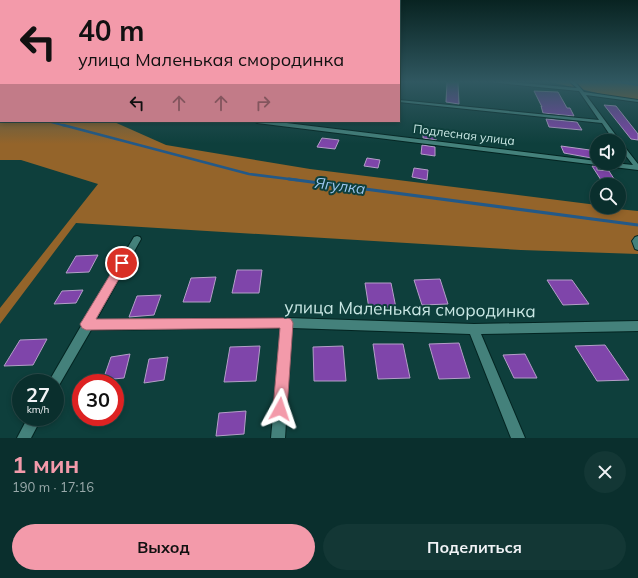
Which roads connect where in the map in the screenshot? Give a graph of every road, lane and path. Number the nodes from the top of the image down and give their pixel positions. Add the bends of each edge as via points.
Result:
1 (413, 102) edge
2 (589, 102) edge
3 (265, 122) edge
4 (603, 122) junction
5 (612, 134) edge
6 (626, 152) edge
7 (590, 162) edge
8 (626, 167) edge
9 (638, 168) edge
10 (137, 239) dead end
11 (638, 239) edge
12 (638, 247) edge
13 (287, 323) junction
14 (86, 324) junction
15 (638, 326) edge
16 (474, 329) junction
17 (59, 374) edge
18 (30, 426) edge
19 (24, 438) edge
20 (278, 438) edge
21 (518, 438) edge

1 - 4 street
2 - 4 street
3 - 7 street, Подлесная улица
4 - 5 street
6 - 9 street
8 - 9 street, Подлесная улица
10 - 14 street
11 - 12 street
13 - 14 street, улица Маленькая смородинка
13 - 16 street, улица Маленькая смородинка
13 - 20 street
14 - 17 street
15 - 16 street, улица Маленькая смородинка
16 - 21 street
18 - 19 street

